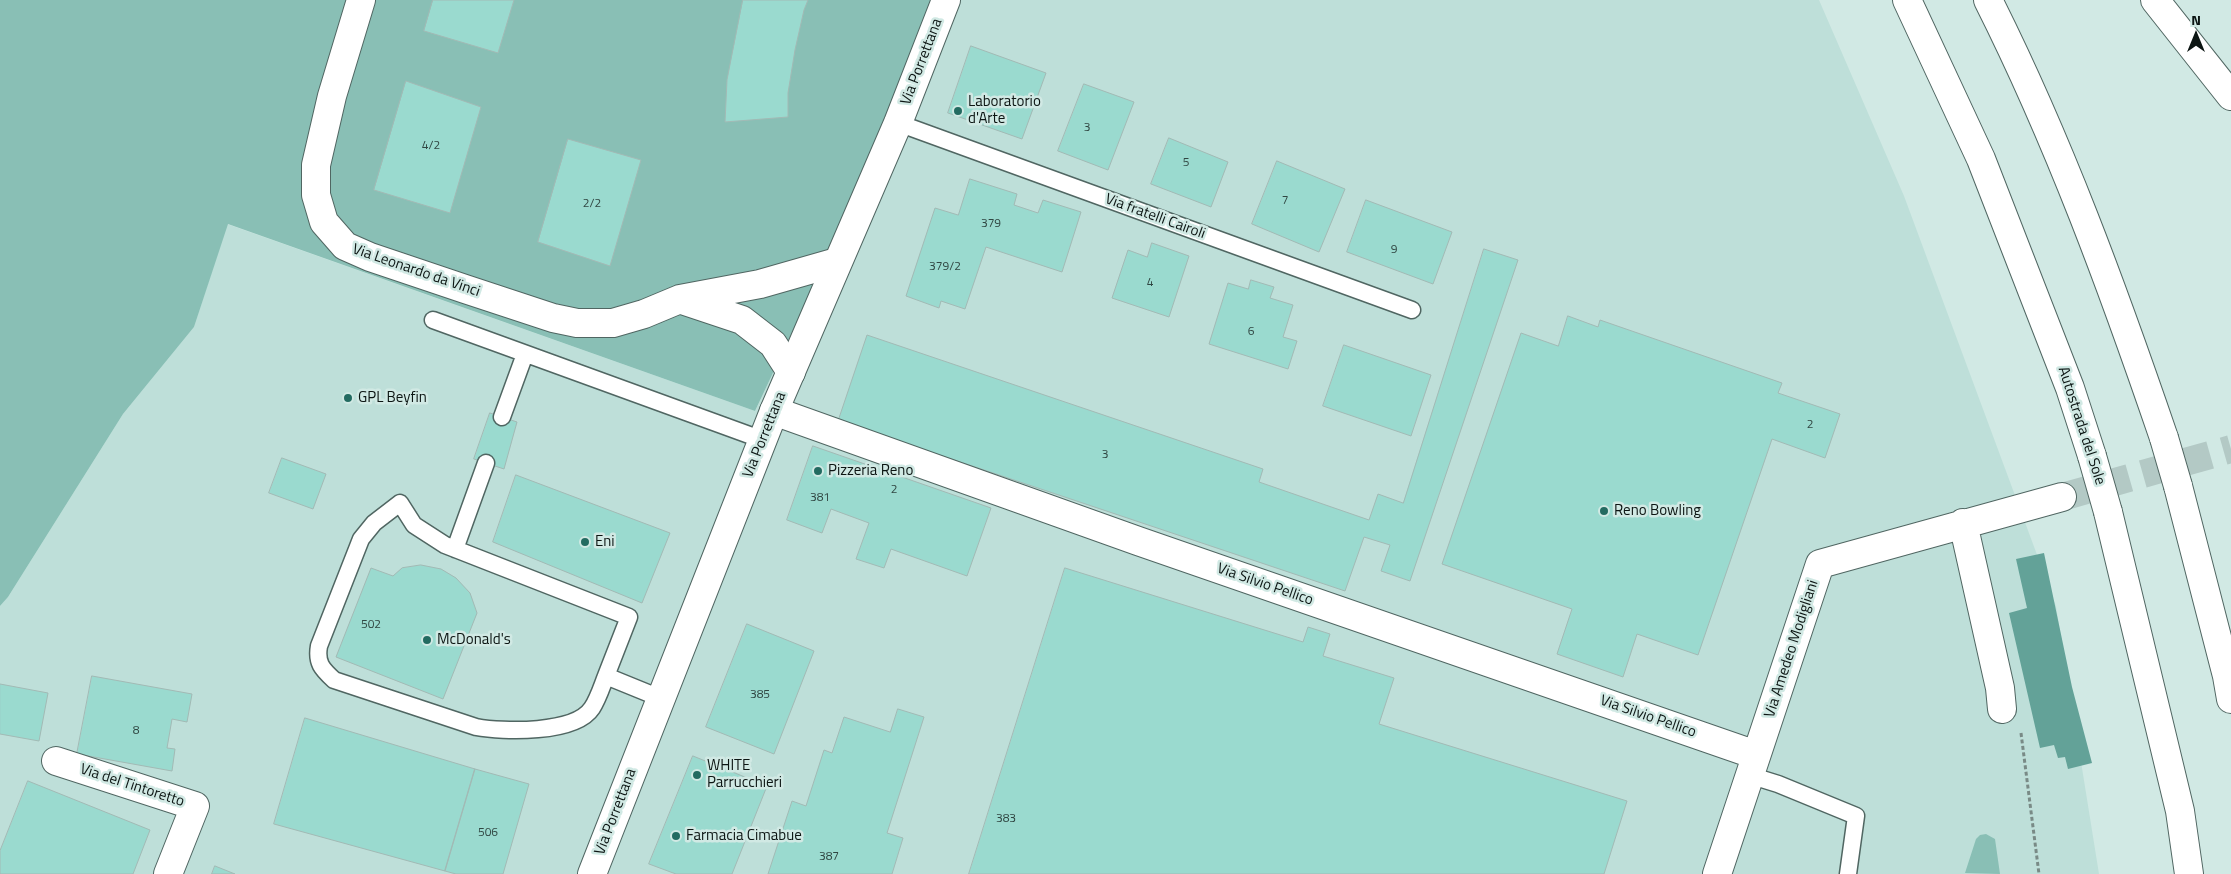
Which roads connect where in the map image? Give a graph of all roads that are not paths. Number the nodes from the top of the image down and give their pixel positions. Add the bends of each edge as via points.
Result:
1 (362, 0) edge
2 (946, 0) edge
3 (1907, 0) edge
4 (1988, 0) edge
5 (2155, 0) edge
6 (2231, 96) edge
7 (898, 124) junction
8 (837, 262) junction
9 (680, 300) junction
10 (1412, 310) dead end
11 (433, 320) dead end
12 (525, 354) junction
13 (791, 372) junction
14 (774, 411) junction
15 (502, 417) dead end
16 (763, 440) junction
17 (486, 463) dead end
18 (2062, 497) tunnel mouth
19 (1963, 523) junction
20 (455, 549) junction
21 (606, 676) junction
22 (660, 698) junction
23 (2231, 699) edge
24 (2002, 709) dead end
25 (56, 761) dead end
26 (1753, 765) junction
27 (168, 874) edge
28 (592, 874) edge
29 (1717, 874) edge
30 (1848, 874) edge
31 (2188, 874) edge

1 - 9 main road, Via Leonardo da Vinci via 332,96 316,165 316,195 324,222 345,246 465,289 577,323 613,322
2 - 7 main road, Via Porrettana
3 - 31 main road, Autostrada del Sole, bridge via 1981,159 2070,388 2092,456 2180,811
4 - 23 main road, bridge via 2059,152 2125,322 2178,486
5 - 6 main road
7 - 8 main road, Via Porrettana
7 - 10 lane, Via fratelli Cairoli
8 - 9 main road, Via Leonardo da Vinci via 760,284
8 - 13 main road, Via Porrettana
9 - 13 main road via 742,320 773,344
11 - 12 lane
12 - 15 lane
12 - 16 lane
13 - 14 main road, Via Porrettana
14 - 16 main road, Via Porrettana
14 - 26 main road, Via Silvio Pellico
16 - 22 main road, Via Porrettana
17 - 20 lane
18 - 19 main road
19 - 24 main road
19 - 26 main road, Via Amedeo Modigliani via 1820,564
20 - 21 lane via 629,617
20 - 21 lane via 414,525 400,503 374,523 361,539 319,646 317,658 325,672 334,680 493,730 544,728 579,718 591,710
21 - 22 lane
22 - 28 main road, Via Porrettana
25 - 27 main road, Via del Tintoretto via 195,806
26 - 29 main road, Via Amedeo Modigliani
26 - 30 lane via 1778,784 1856,816

